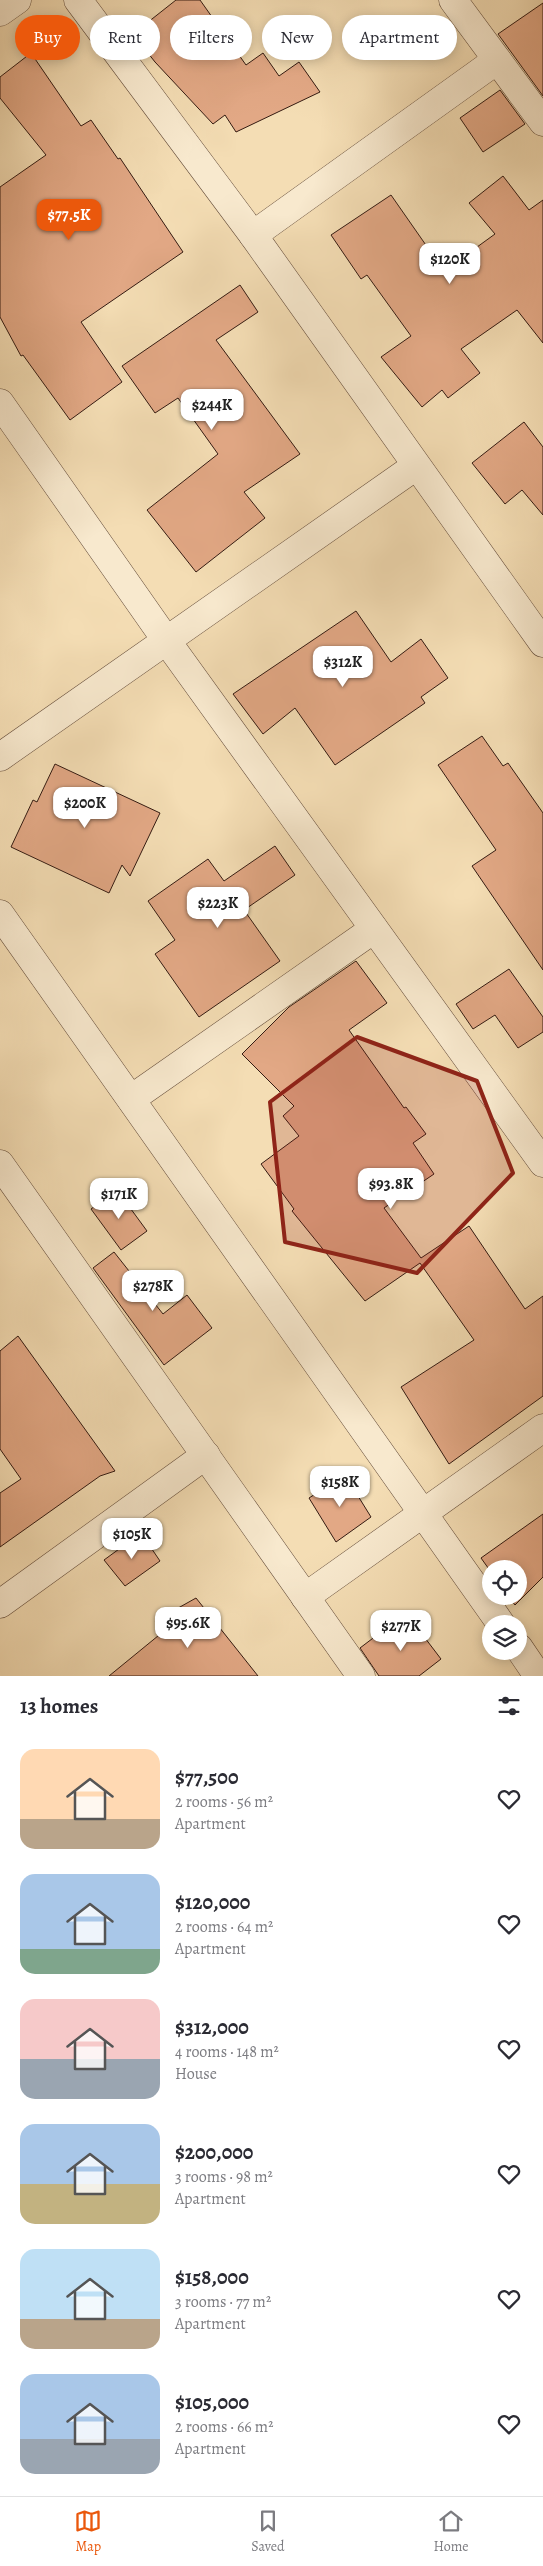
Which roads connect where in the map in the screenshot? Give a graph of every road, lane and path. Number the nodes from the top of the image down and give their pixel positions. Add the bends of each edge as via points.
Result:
1 (17, 0) edge
2 (78, 0) edge
3 (454, 0) edge
4 (0, 12) edge
5 (497, 60) junction
6 (543, 122) edge
7 (253, 236) junction
8 (0, 403) edge
9 (416, 466) junction
10 (166, 640) junction
11 (543, 643) edge
12 (0, 757) edge
13 (0, 914) edge
14 (374, 929) junction
15 (130, 1099) junction
16 (543, 1163) edge
17 (0, 1164) edge
18 (543, 1428) edge
19 (206, 1455) junction
20 (422, 1512) junction
21 (305, 1597) junction
22 (0, 1604) edge
23 (495, 1615) edge
24 (527, 1660) edge
25 (361, 1676) edge
26 (538, 1676) edge

1 - 4 street
2 - 7 street
3 - 5 street
5 - 6 street
5 - 7 street
7 - 9 street
8 - 10 street
9 - 10 street
9 - 11 street
10 - 12 street
10 - 14 street
13 - 15 street
14 - 15 street
14 - 16 street
15 - 20 street
17 - 19 street
18 - 20 street
19 - 21 street
19 - 22 street
20 - 21 street
20 - 23 street
21 - 25 street
24 - 26 street

